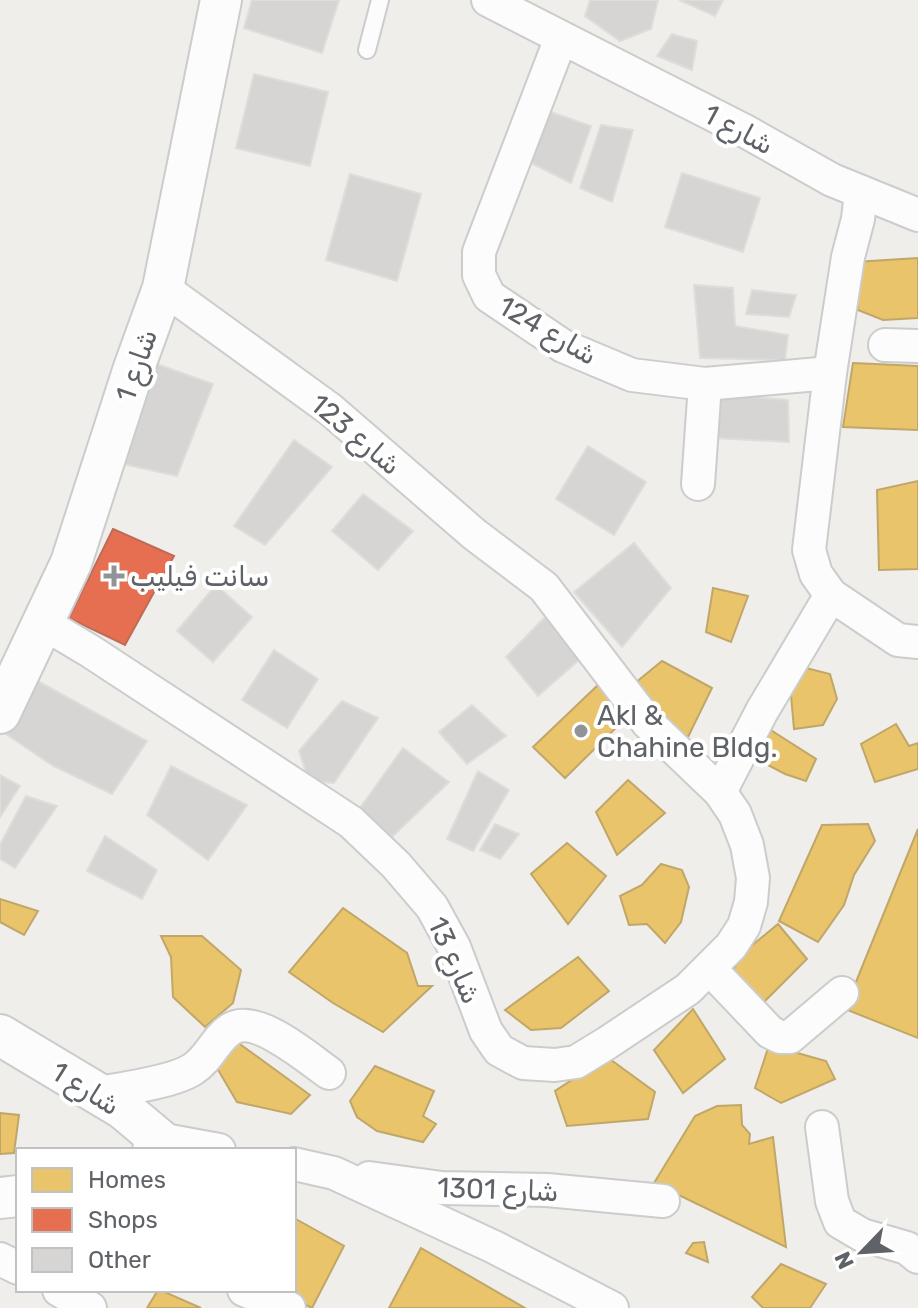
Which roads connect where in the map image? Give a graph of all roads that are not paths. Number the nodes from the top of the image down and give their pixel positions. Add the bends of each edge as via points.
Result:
1 (221, 0) edge
2 (380, 0) edge
3 (488, 0) edge
4 (561, 38) junction
5 (367, 50) dead end
6 (861, 192) junction
7 (918, 215) edge
8 (163, 288) junction
9 (885, 345) dead end
10 (918, 346) edge
11 (830, 373) junction
12 (705, 384) junction
13 (698, 484) dead end
14 (831, 595) junction
15 (43, 623) junction
16 (918, 642) edge
17 (0, 713) edge
18 (720, 792) junction
19 (710, 969) junction
20 (842, 993) dead end
21 (0, 1035) edge
22 (329, 1073) dead end
23 (98, 1093) junction
24 (822, 1127) dead end
25 (156, 1144) edge
26 (198, 1148) edge
27 (296, 1164) edge
28 (334, 1173) junction
29 (663, 1201) dead end
30 (918, 1257) edge
31 (62, 1292) edge
32 (249, 1292) edge
33 (90, 1308) edge
34 (289, 1308) edge
35 (612, 1308) edge

1 - 8 street, شارع 1
2 - 5 lane
3 - 4 street, شارع 1
4 - 6 street, شارع 1
4 - 12 street, شارع 124 via 479,252 479,275 489,296 563,346 632,375
6 - 7 street, شارع 1
6 - 11 street
8 - 15 street, شارع 1 via 71,563
8 - 18 street, شارع 123 via 331,410 544,587 648,723
9 - 10 street
11 - 12 street, شارع 124
11 - 14 street via 809,550 816,574
12 - 13 street
14 - 16 street via 898,640
14 - 18 street
15 - 17 street, شارع 1
15 - 19 street, شارع 13 via 351,822 432,907 454,947 486,1031 499,1050 523,1063 576,1062 647,1018
18 - 19 street, شارع 13 via 747,845 753,878 744,926
19 - 20 street via 780,1037 790,1037
21 - 23 street, شارع 1
22 - 23 street via 280,1038 238,1026 192,1070
23 - 25 street, شارع 1 via 122,1108
24 - 30 street via 840,1222
25 - 26 street
27 - 28 street
28 - 29 street, شارع 1301 via 442,1188 547,1190
28 - 35 street
31 - 33 street
32 - 34 street

